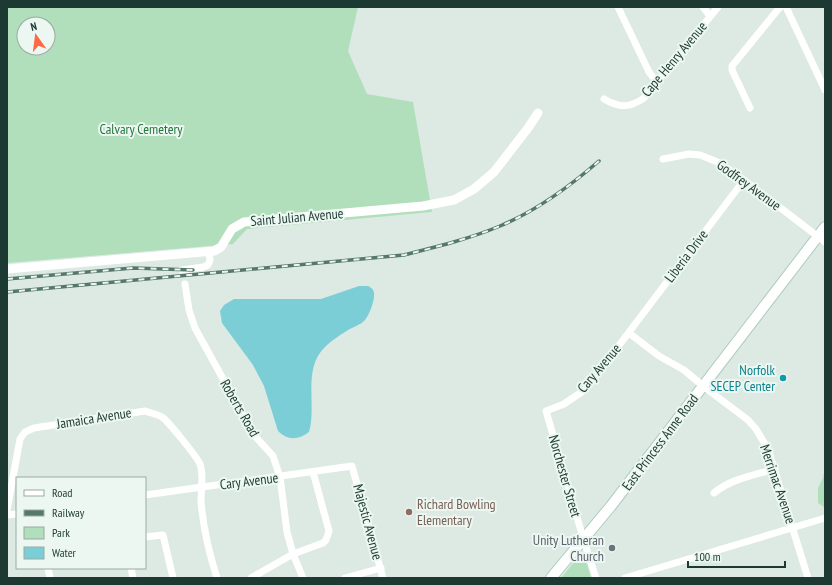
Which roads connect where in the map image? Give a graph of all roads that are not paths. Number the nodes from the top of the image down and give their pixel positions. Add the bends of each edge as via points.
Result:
1 (618, 7) edge
2 (703, 7) edge
3 (718, 7) edge
4 (780, 7) edge
5 (786, 7) edge
6 (710, 16) junction
7 (657, 82) junction
8 (825, 90) edge
9 (604, 99) dead end
10 (750, 108) dead end
11 (538, 113) dead end
12 (663, 159) dead end
13 (744, 180) junction
14 (825, 227) edge
15 (821, 240) edge
16 (209, 252) junction
17 (7, 269) edge
18 (182, 270) dead end
19 (185, 284) dead end
20 (629, 333) junction
21 (703, 386) junction
22 (546, 411) joint
23 (352, 466) joint
24 (775, 469) junction
25 (313, 472) junction
26 (280, 477) junction
27 (201, 486) junction
28 (714, 493) dead end
29 (146, 495) edge
30 (7, 510) edge
31 (825, 518) edge
32 (793, 528) junction
33 (146, 537) edge
34 (584, 541) junction
35 (293, 554) junction
36 (381, 568) junction
37 (133, 577) edge
38 (125, 578) edge
39 (173, 578) edge
40 (217, 578) edge
41 (251, 578) edge
42 (303, 578) edge
43 (345, 578) edge
44 (383, 578) edge
45 (551, 578) edge
46 (596, 578) edge
47 (625, 578) edge
48 (808, 578) edge

1 - 7 street via 649,72
2 - 6 street
3 - 6 street, Cape Henry Avenue
4 - 10 street via 732,66
5 - 8 street
6 - 7 street, Cape Henry Avenue
7 - 9 street, Cape Henry Avenue via 644,98 631,105 618,106
11 - 16 street, Saint Julian Avenue via 494,172 474,190 454,200 424,206 244,222 231,230 221,247
12 - 13 street, Godfrey Avenue via 689,154 700,156 720,163
13 - 15 street, Godfrey Avenue
13 - 20 street, Liberia Drive
14 - 15 main road, East Princess Anne Road
15 - 21 main road, East Princess Anne Road
16 - 17 street
16 - 18 street via 208,265 203,268
19 - 26 street, Roberts Road via 195,328 254,435 273,456
20 - 21 street, Merrimac Avenue
20 - 22 street, Cary Avenue via 586,388 564,404
21 - 24 street, Merrimac Avenue via 756,429 768,449
21 - 34 main road, East Princess Anne Road
22 - 34 street, Norchester Street
23 - 25 street, Cary Avenue
23 - 36 street, Majestic Avenue
24 - 28 street via 732,482
24 - 32 street, Merrimac Avenue
25 - 26 street, Cary Avenue
25 - 35 street via 329,532 323,543
26 - 27 street, Cary Avenue
26 - 35 street, Roberts Road via 287,532
27 - 29 street, Cary Avenue
27 - 30 street, Jamaica Avenue via 200,464 162,417 145,410 126,412 34,428 25,432 20,439
27 - 40 street, Jamaica Avenue via 205,531
31 - 32 street
32 - 47 street
32 - 48 street, Merrimac Avenue
33 - 39 street via 163,535
34 - 45 main road, East Princess Anne Road
34 - 46 street, Norchester Street
35 - 41 street
35 - 42 street, Roberts Road
36 - 43 street
36 - 44 street, Majestic Avenue
37 - 38 street

